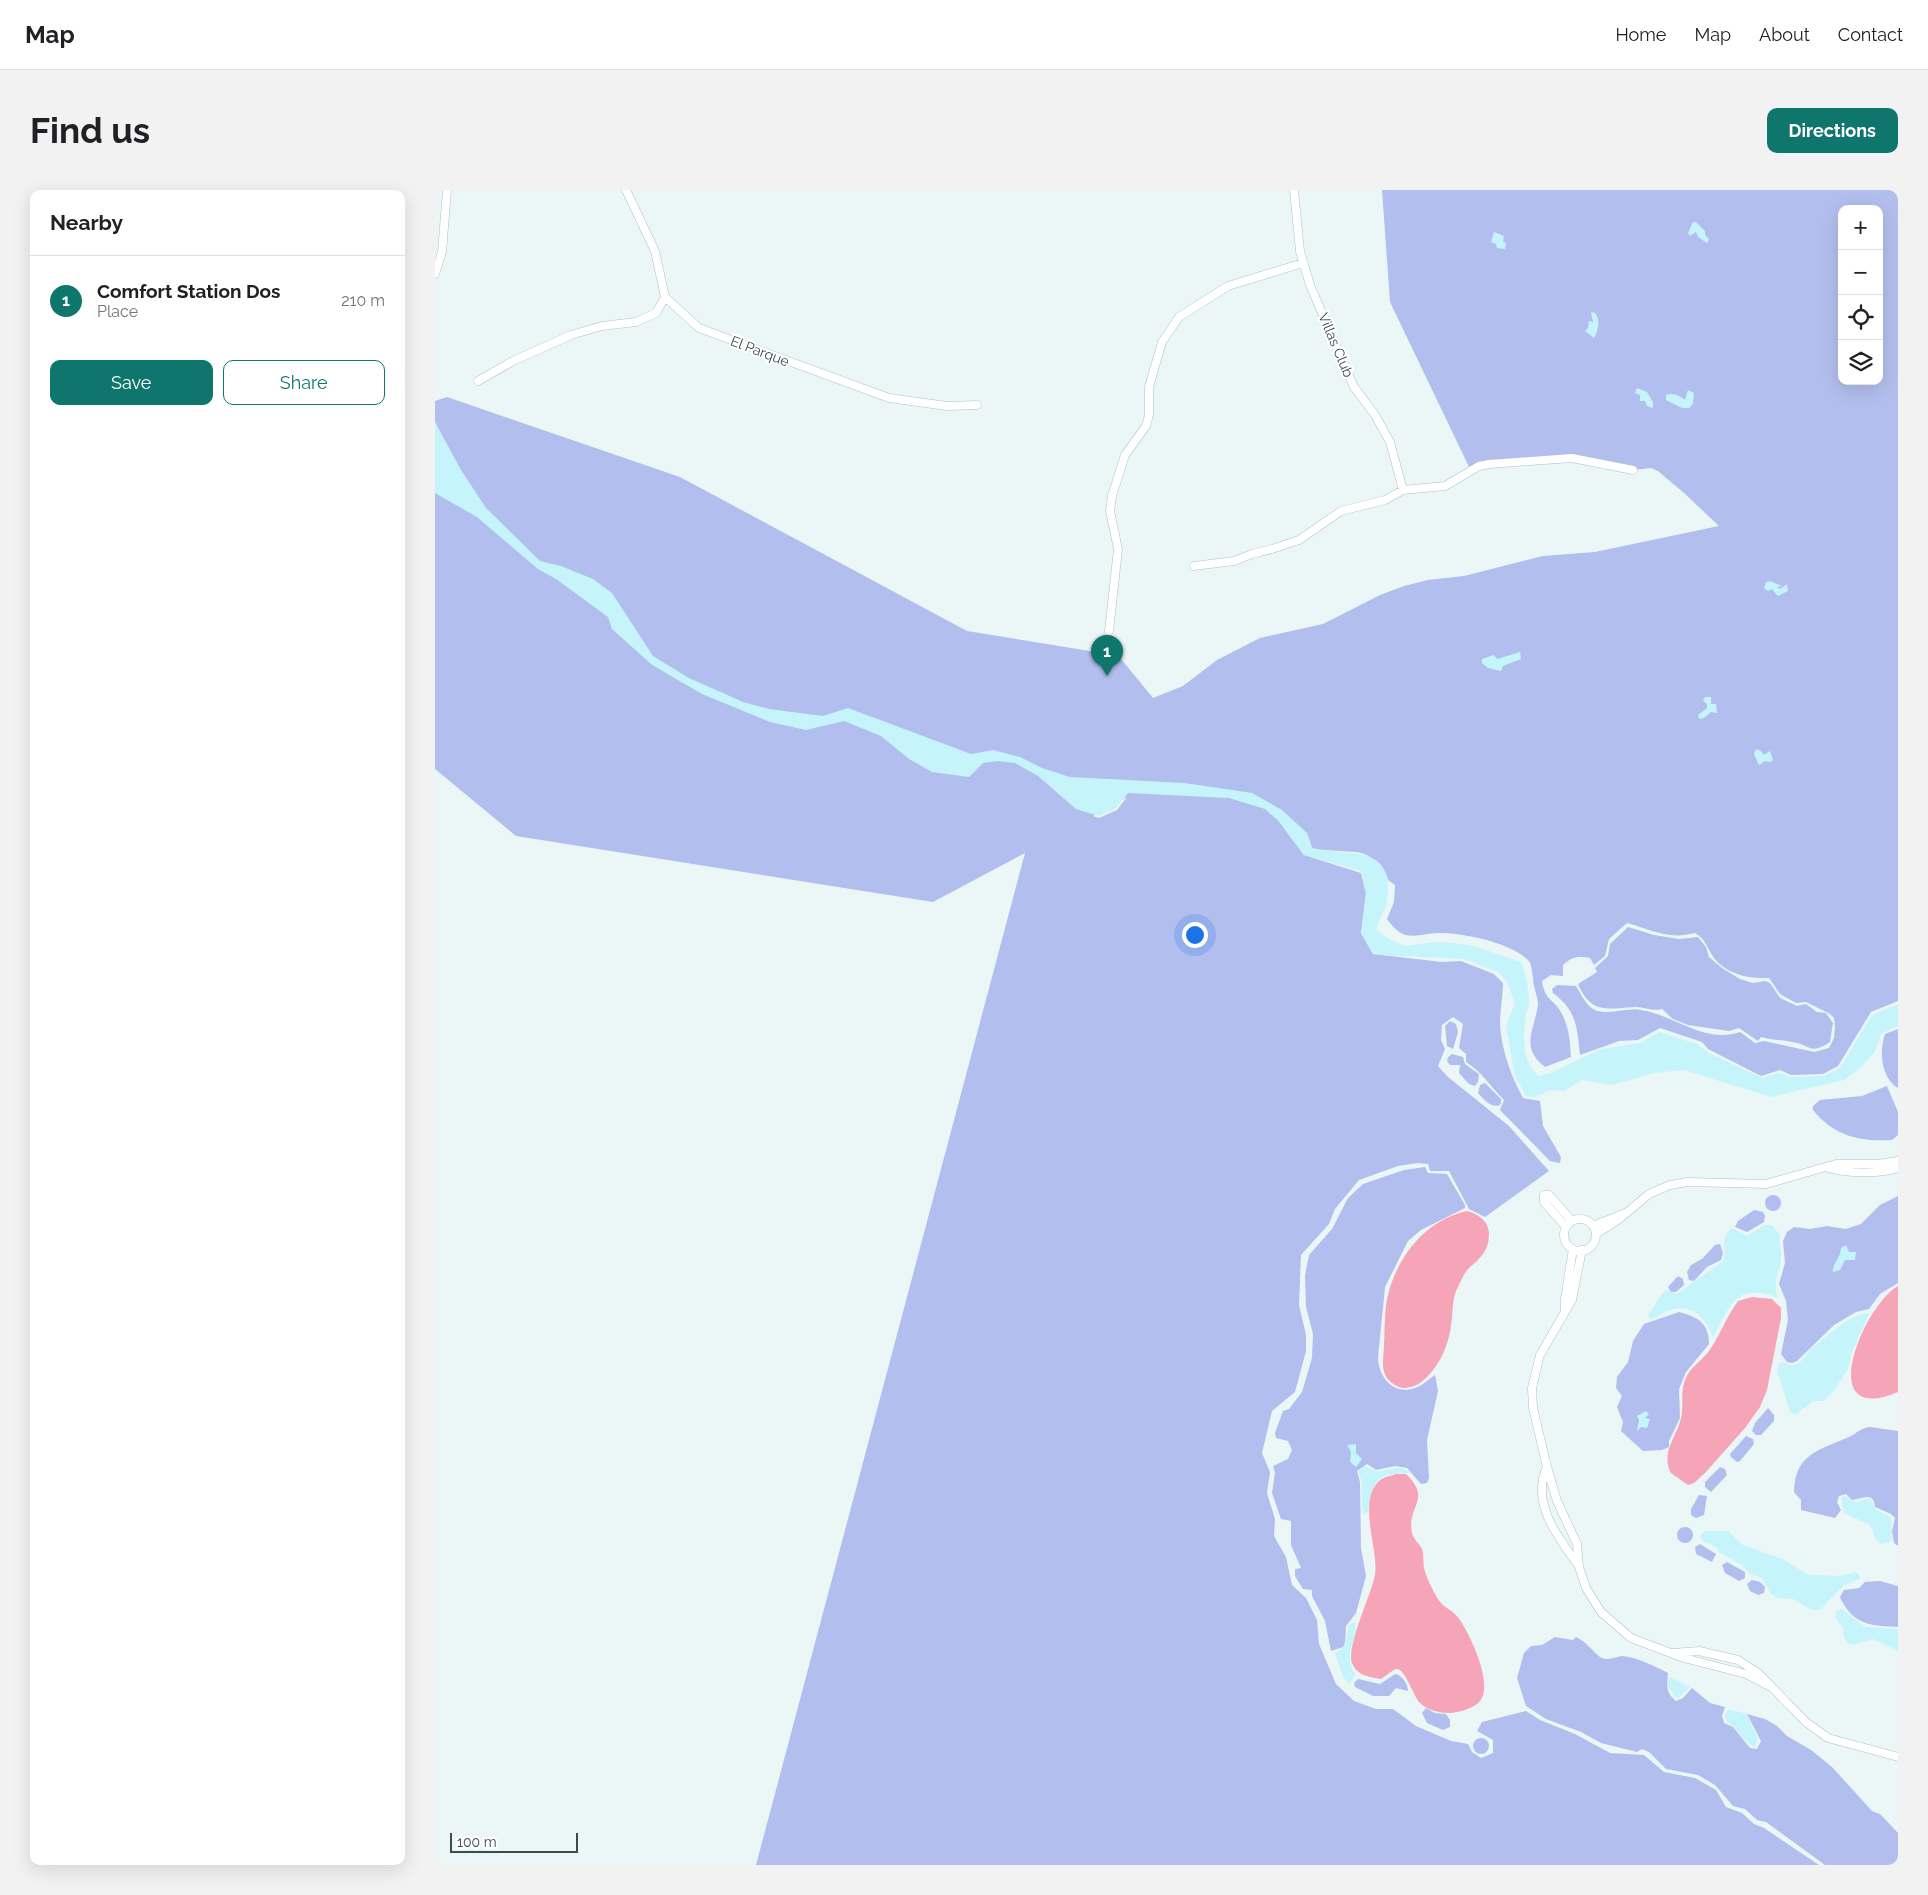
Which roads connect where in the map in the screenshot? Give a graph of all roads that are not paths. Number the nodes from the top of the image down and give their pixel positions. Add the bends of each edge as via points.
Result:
1 (447, 190) edge
2 (625, 190) edge
3 (1294, 190) edge
4 (1303, 263) junction
5 (435, 274) edge
6 (665, 297) junction
7 (478, 381) dead end
8 (977, 406) dead end
9 (1633, 470) dead end
10 (1403, 490) junction
11 (1193, 566) dead end
12 (1109, 631) dead end
13 (1898, 1161) edge
14 (1828, 1168) junction
15 (1898, 1168) edge
16 (1623, 1214) junction
17 (1572, 1221) junction
18 (1593, 1226) junction
19 (1566, 1227) junction
20 (1595, 1234) junction
21 (1577, 1250) junction
22 (1547, 1467) junction
23 (1564, 1515) junction
24 (1550, 1523) junction
25 (1579, 1567) junction
26 (1898, 1756) edge

1 - 5 street via 442,252
2 - 6 street via 655,251
3 - 4 street, Villas Club
4 - 10 street, Villas Club via 1354,387 1390,442
4 - 12 street via 1228,286 1179,317 1162,342 1149,387 1146,426 1125,456 1112,496 1110,512 1117,549
6 - 7 street via 656,313 636,322 602,326 571,335
6 - 8 street, El Parque via 699,328 842,382 889,398 947,406
9 - 10 street via 1556,458 1479,466 1445,486
10 - 11 street via 1385,500 1341,512 1290,543 1234,561
13 - 14 street via 1841,1164
14 - 15 street via 1867,1172
14 - 16 street via 1767,1184 1688,1182 1670,1185 1649,1194
16 - 18 street
16 - 20 street
17 - 18 street via 1583,1220
17 - 19 street
17 - 19 street via 1549,1195 1544,1195 1544,1202
18 - 20 street
19 - 21 street via 1565,1240
20 - 21 street via 1590,1246
21 - 22 street via 1565,1310 1543,1348 1533,1380 1533,1408
22 - 23 street
22 - 24 street via 1543,1476 1543,1497
23 - 24 street
23 - 25 street via 1577,1544
24 - 25 street
25 - 26 street via 1592,1599 1615,1626 1631,1638 1746,1674 1769,1686 1806,1722 1828,1738

